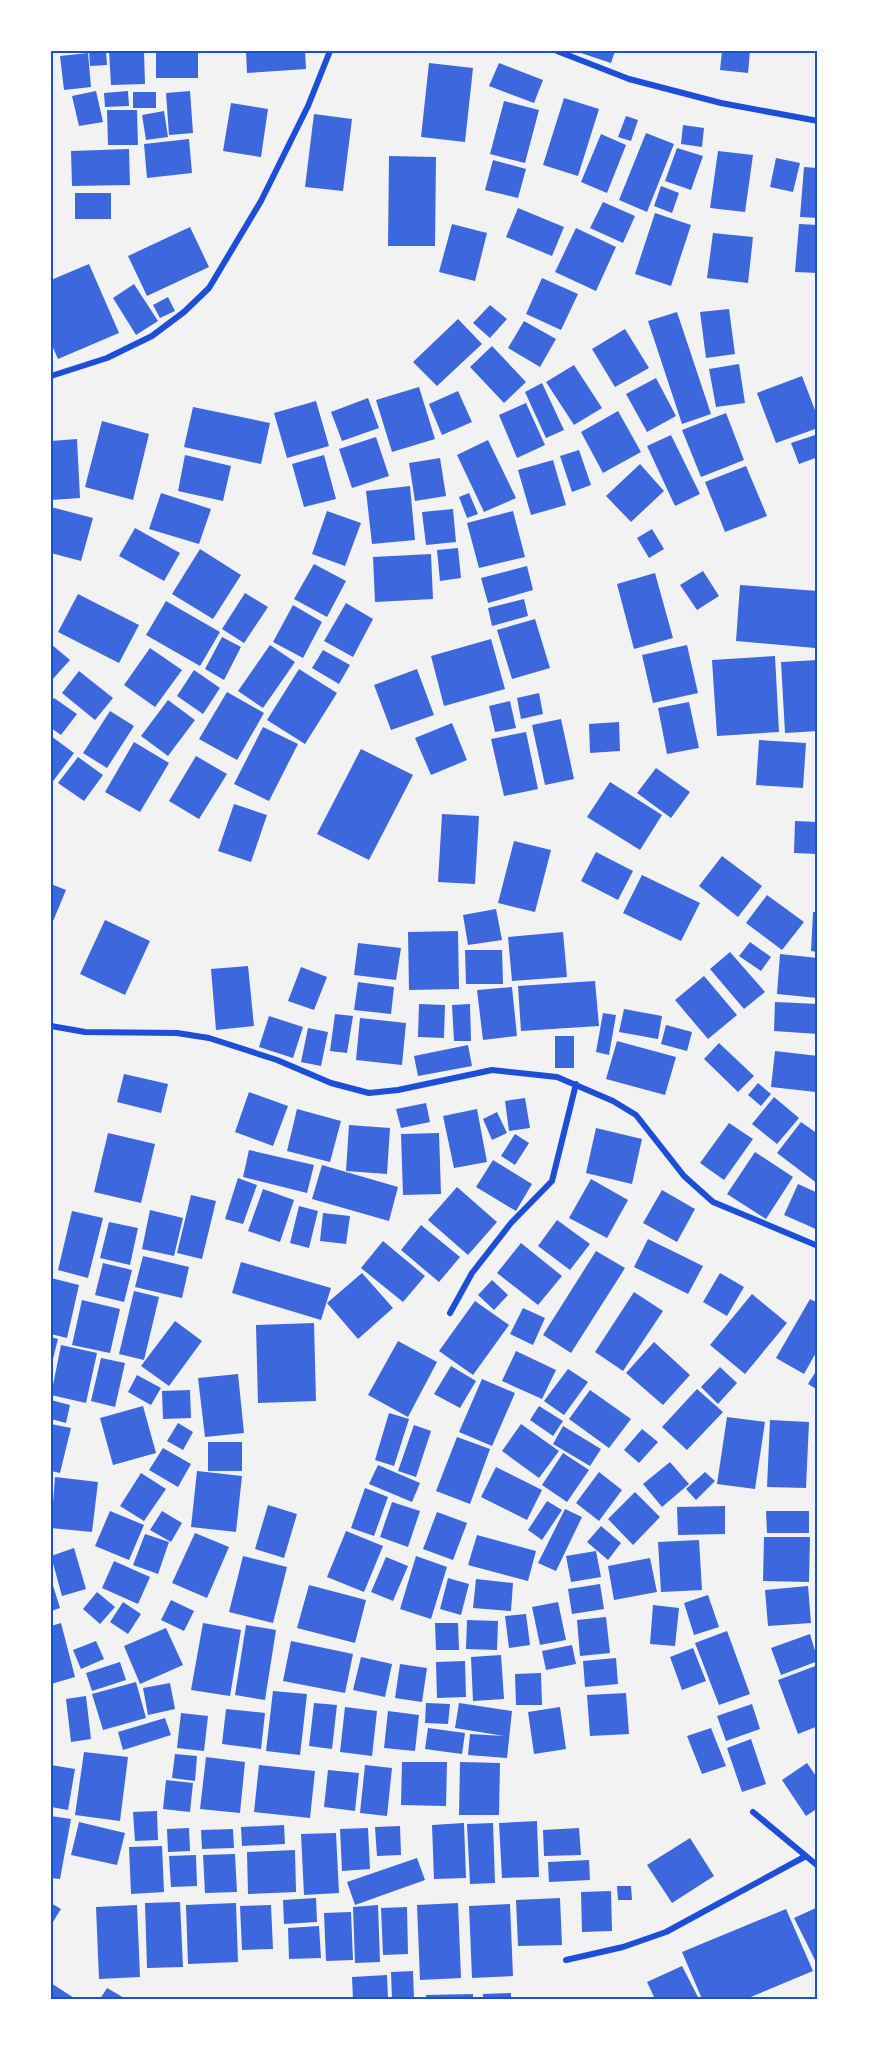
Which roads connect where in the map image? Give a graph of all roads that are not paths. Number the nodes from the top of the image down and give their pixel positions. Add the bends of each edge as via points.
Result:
1 (330, 51) edge
2 (556, 51) edge
3 (818, 121) edge
4 (51, 376) edge
5 (51, 1026) edge
6 (576, 1084) junction
7 (818, 1246) edge
8 (450, 1313) dead end
9 (753, 1812) dead end
10 (806, 1856) junction
11 (818, 1866) edge
12 (566, 1960) dead end

1 - 4 street via 261,201 209,288 152,336 107,358
2 - 3 street via 629,80
5 - 6 street via 85,1032 177,1033 209,1038 369,1093 492,1070 557,1077
6 - 7 street via 636,1115 684,1176 713,1202
6 - 8 street via 552,1180 511,1223 472,1274
9 - 10 street
10 - 11 street
10 - 12 street via 666,1932

